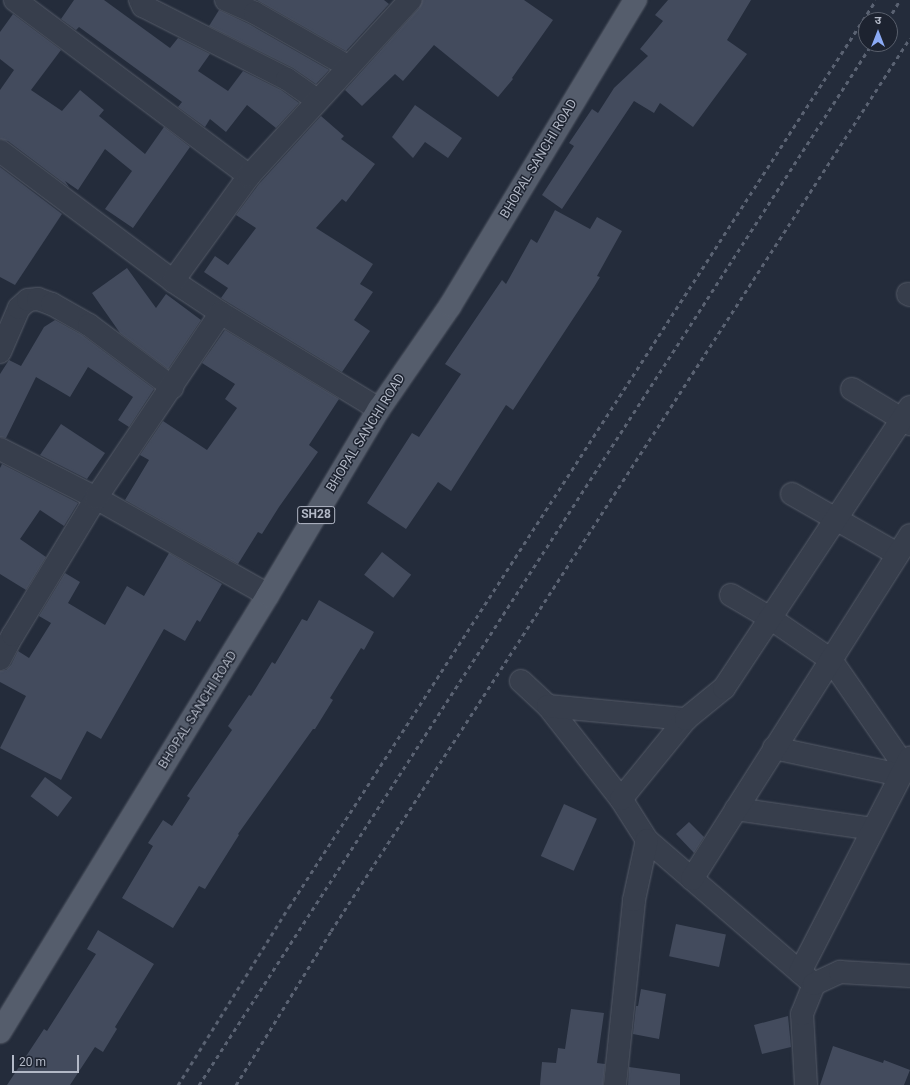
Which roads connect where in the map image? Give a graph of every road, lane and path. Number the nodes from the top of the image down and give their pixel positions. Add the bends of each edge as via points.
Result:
1 (15, 0) edge
2 (140, 0) edge
3 (226, 0) edge
4 (635, 0) edge
5 (406, 1) edge
6 (349, 67) junction
7 (317, 100) junction
8 (0, 151) edge
9 (249, 176) junction
10 (173, 281) junction
11 (221, 313) junction
12 (0, 352) edge
13 (172, 387) junction
14 (852, 389) dead end
15 (379, 408) junction
16 (907, 417) edge
17 (0, 449) edge
18 (792, 494) dead end
19 (96, 498) junction
20 (836, 519) junction
21 (905, 545) edge
22 (268, 595) junction
23 (731, 595) dead end
24 (770, 618) junction
25 (6, 631) edge
26 (0, 659) edge
27 (831, 660) junction
28 (521, 681) dead end
29 (548, 706) junction
30 (686, 719) junction
31 (774, 748) junction
32 (905, 767) edge
33 (621, 799) junction
34 (736, 809) junction
35 (873, 829) junction
36 (647, 840) junction
37 (692, 879) junction
38 (910, 976) edge
39 (807, 978) junction
40 (0, 1032) edge
41 (615, 1085) edge
42 (806, 1085) edge

1 - 9 street
2 - 7 street via 143,6 287,79
3 - 6 street via 255,13
4 - 15 main road, BHOPAL SANCHI ROAD / SH28 via 450,306
5 - 6 street
6 - 7 street
7 - 9 street
8 - 10 street
9 - 10 street
10 - 11 street
11 - 13 street
11 - 15 street
12 - 13 street via 19,308 28,300 38,299 89,324
13 - 19 street
14 - 16 street
15 - 22 main road, BHOPAL SANCHI ROAD / SH28
16 - 20 street
17 - 19 street
18 - 20 street
19 - 22 street
19 - 25 street
20 - 21 street
20 - 24 street
21 - 27 street
22 - 40 main road, BHOPAL SANCHI ROAD / SH28
23 - 24 street
24 - 27 street
24 - 30 street via 724,688
25 - 26 street
27 - 31 street
27 - 32 street
28 - 29 street
29 - 30 street
29 - 33 street
30 - 33 street
31 - 32 street
31 - 34 street
32 - 35 street
33 - 36 street
34 - 35 street
34 - 37 street
35 - 39 street
36 - 37 street
36 - 41 street via 634,900
37 - 39 street
38 - 39 street via 840,972
39 - 42 street via 802,1014

